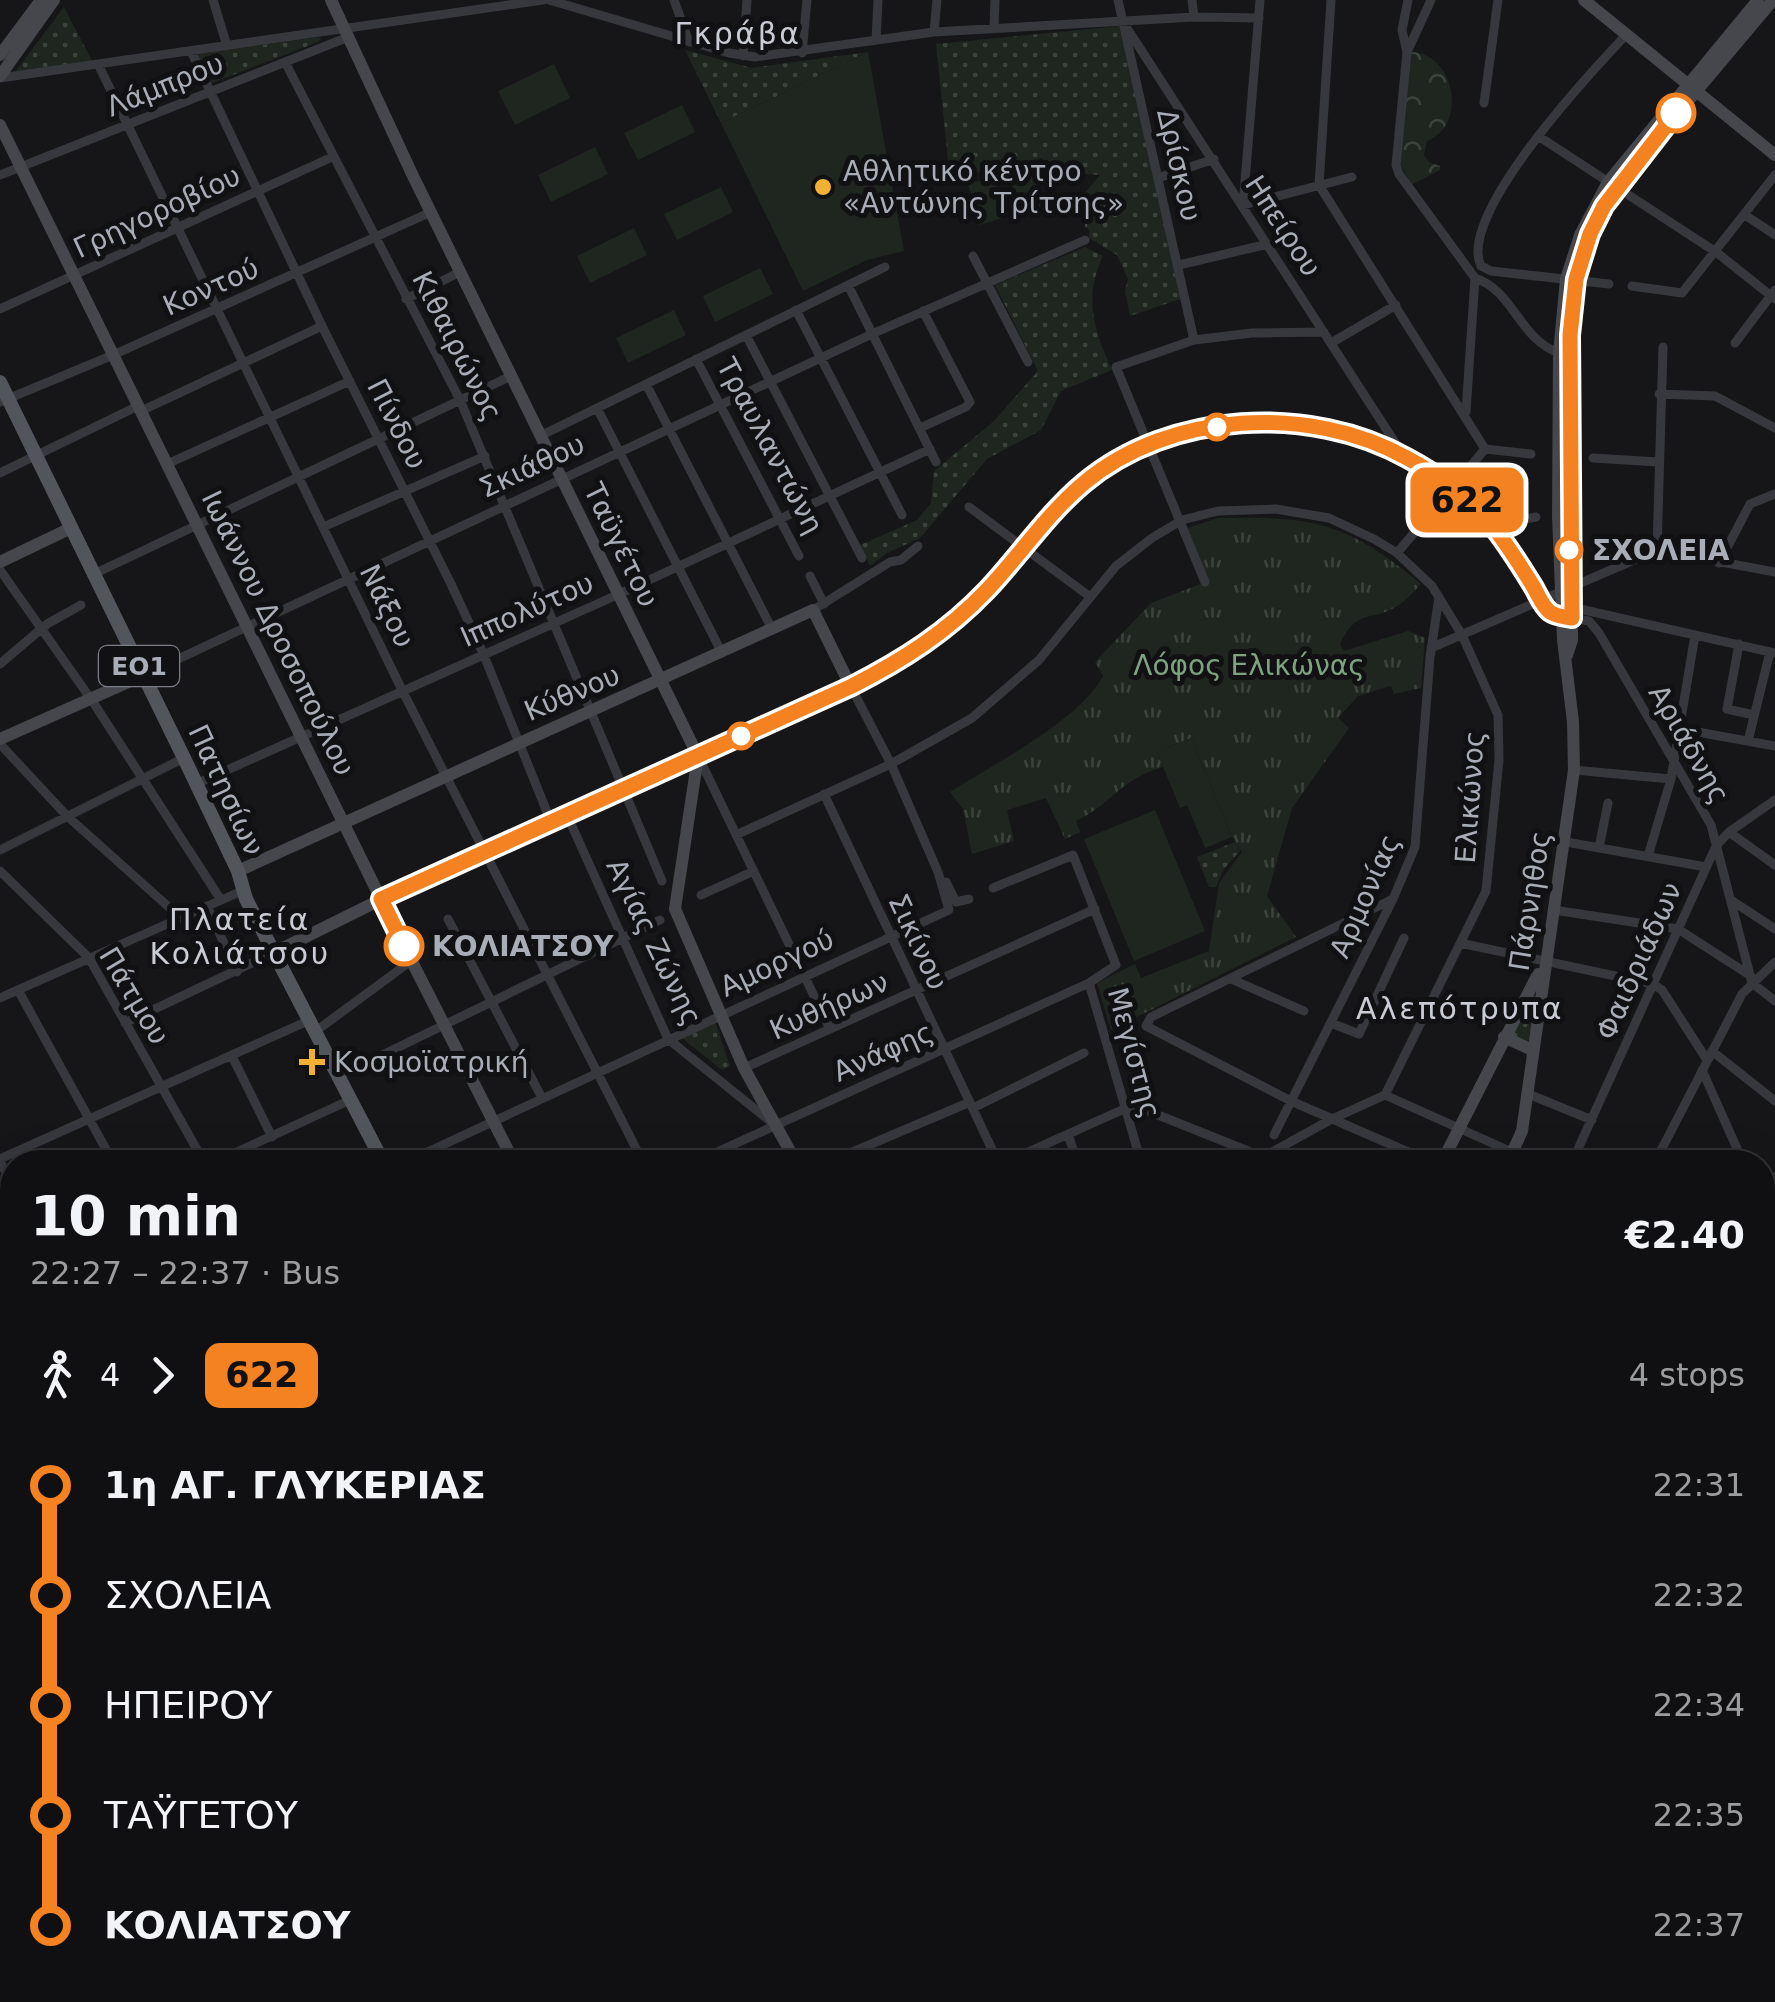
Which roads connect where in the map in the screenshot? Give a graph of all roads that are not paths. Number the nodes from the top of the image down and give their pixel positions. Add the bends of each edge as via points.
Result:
1 (40, 0) edge
2 (54, 0) edge
3 (213, 0) edge
4 (331, 0) edge
5 (441, 0) edge
6 (546, 0) edge
7 (674, 0) edge
8 (748, 0) edge
9 (807, 0) edge
10 (878, 0) edge
11 (936, 0) edge
12 (995, 0) edge
13 (1118, 0) edge
14 (1192, 0) edge
15 (1260, 0) edge
16 (1331, 0) edge
17 (1408, 0) edge
18 (1431, 0) edge
19 (1498, 0) edge
20 (1584, 0) edge
21 (1758, 0) edge
22 (1773, 0) edge
23 (446, 14) junction
24 (1194, 17) junction
25 (1259, 18) junction
26 (1123, 22) junction
27 (994, 27) junction
28 (934, 32) junction
29 (344, 33) junction
30 (1626, 35) junction
31 (876, 40) junction
32 (689, 42) junction
33 (227, 46) junction
34 (190, 51) junction
35 (1407, 52) junction
36 (802, 53) junction
37 (0, 55) edge
38 (742, 56) junction
39 (285, 62) junction
40 (98, 64) junction
41 (0, 77) edge
42 (1690, 88) junction
43 (210, 92) junction
44 (1484, 103) dead end
45 (0, 125) edge
46 (126, 125) junction
47 (1538, 136) junction
48 (1775, 154) edge
49 (332, 157) junction
50 (1214, 159) junction
51 (20, 167) junction
52 (1775, 174) edge
53 (0, 175) edge
54 (1352, 177) dead end
55 (1158, 178) junction
56 (1612, 184) junction
57 (1319, 185) junction
58 (258, 191) junction
59 (1243, 205) junction
60 (431, 212) junction
61 (1745, 214) junction
62 (177, 228) junction
63 (1775, 236) edge
64 (374, 238) junction
65 (1085, 240) dead end
66 (1268, 244) junction
67 (1716, 252) junction
68 (973, 256) dead end
69 (1179, 265) junction
70 (885, 267) dead end
71 (460, 272) junction
72 (296, 273) junction
73 (74, 275) junction
74 (1475, 278) junction
75 (1571, 279) junction
76 (986, 282) junction
77 (1609, 284) dead end
78 (848, 285) junction
79 (1632, 286) dead end
80 (1774, 295) edge
81 (406, 298) junction
82 (1396, 305) junction
83 (0, 309) edge
84 (217, 309) junction
85 (796, 310) junction
86 (922, 311) junction
87 (322, 326) junction
88 (1324, 332) junction
89 (746, 334) junction
90 (872, 334) junction
91 (1194, 340) junction
92 (1331, 343) junction
93 (1736, 344) dead end
94 (1663, 347) dead end
95 (1560, 353) junction
96 (114, 356) junction
97 (696, 359) junction
98 (820, 360) junction
99 (1028, 362) dead end
100 (244, 363) junction
101 (511, 376) junction
102 (0, 382) edge
103 (350, 382) junction
104 (771, 382) junction
105 (646, 384) junction
106 (1659, 394) junction
107 (4, 400) edge
108 (460, 400) junction
109 (720, 405) junction
110 (140, 408) junction
111 (597, 408) junction
112 (1466, 414) junction
113 (270, 419) junction
114 (920, 428) junction
115 (1775, 428) edge
116 (670, 429) junction
117 (540, 436) junction
118 (380, 438) junction
119 (1148, 445) junction
120 (930, 449) junction
121 (1485, 449) junction
122 (620, 453) junction
123 (1531, 454) dead end
124 (36, 455) junction
125 (1403, 455) junction
126 (485, 456) junction
127 (1593, 458) dead end
128 (936, 462) dead end
129 (1658, 462) junction
130 (167, 464) junction
131 (880, 472) junction
132 (0, 473) edge
133 (298, 477) junction
134 (562, 480) junction
135 (1454, 489) junction
136 (406, 491) junction
137 (1775, 494) edge
138 (829, 495) junction
139 (505, 506) junction
140 (968, 507) dead end
141 (902, 516) dead end
142 (1536, 516) dead end
143 (779, 518) junction
144 (1182, 520) junction
145 (1521, 520) dead end
146 (197, 525) junction
147 (323, 527) junction
148 (72, 528) junction
149 (430, 541) junction
150 (729, 542) junction
151 (918, 546) dead end
152 (1022, 548) junction
153 (1657, 550) junction
154 (1397, 553) junction
155 (799, 556) dead end
156 (862, 558) dead end
157 (1718, 562) junction
158 (0, 566) edge
159 (679, 566) junction
160 (1775, 572) edge
161 (94, 574) junction
162 (810, 576) dead end
163 (348, 578) junction
164 (1206, 582) dead end
165 (618, 594) junction
166 (1089, 596) junction
167 (1439, 597) junction
168 (1542, 601) junction
169 (1566, 604) junction
170 (81, 605) dead end
171 (818, 607) junction
172 (1590, 616) junction
173 (553, 623) junction
174 (247, 626) junction
175 (42, 629) junction
176 (772, 629) junction
177 (1695, 634) junction
178 (1462, 635) junction
179 (1739, 644) junction
180 (1431, 648) junction
181 (1772, 652) edge
182 (483, 653) junction
183 (722, 653) junction
184 (0, 664) edge
185 (144, 675) junction
186 (660, 682) junction
187 (852, 686) junction
188 (402, 690) junction
189 (91, 700) junction
190 (590, 714) junction
191 (1754, 715) junction
192 (1681, 729) junction
193 (301, 736) junction
194 (1748, 740) junction
195 (0, 742) edge
196 (518, 743) junction
197 (1775, 746) edge
198 (698, 756) junction
199 (184, 758) junction
200 (1674, 762) junction
201 (891, 764) junction
202 (1574, 770) junction
203 (446, 776) junction
204 (142, 778) junction
205 (1671, 780) junction
206 (196, 784) junction
207 (622, 790) junction
208 (824, 794) junction
209 (1775, 800) edge
210 (1608, 803) dead end
211 (566, 815) junction
212 (67, 816) junction
213 (551, 822) junction
214 (344, 823) junction
215 (1729, 832) junction
216 (736, 835) junction
217 (1566, 842) junction
218 (1716, 846) junction
219 (1599, 848) junction
220 (0, 850) edge
221 (484, 852) junction
222 (1648, 856) junction
223 (1775, 864) edge
224 (1706, 867) junction
225 (754, 870) junction
226 (0, 871) edge
227 (238, 871) junction
228 (938, 872) junction
229 (662, 880) dead end
230 (993, 888) dead end
231 (245, 890) junction
232 (701, 896) dead end
233 (1393, 898) junction
234 (381, 899) junction
235 (969, 899) dead end
236 (221, 900) junction
237 (1730, 900) junction
238 (207, 906) junction
239 (950, 908) joint
240 (1095, 909) junction
241 (1554, 910) junction
242 (181, 918) junction
243 (448, 919) dead end
244 (660, 920) dead end
245 (1775, 928) edge
246 (1678, 929) junction
247 (890, 936) junction
248 (1404, 938) dead end
249 (623, 939) junction
250 (1460, 943) junction
251 (273, 953) junction
252 (89, 958) junction
253 (411, 960) junction
254 (1544, 962) junction
255 (1775, 962) edge
256 (237, 972) junction
257 (804, 974) junction
258 (546, 976) junction
259 (1231, 979) junction
260 (1751, 979) junction
261 (1089, 983) junction
262 (1653, 984) junction
263 (18, 990) junction
264 (916, 990) junction
265 (0, 998) edge
266 (1775, 1001) edge
267 (492, 1002) junction
268 (1304, 1012) dead end
269 (719, 1014) junction
270 (125, 1023) junction
271 (1331, 1023) junction
272 (445, 1025) junction
273 (313, 1026) junction
274 (830, 1030) junction
275 (1504, 1037) junction
276 (668, 1039) junction
277 (945, 1048) junction
278 (1532, 1050) junction
279 (1084, 1053) dead end
280 (232, 1056) junction
281 (1707, 1060) junction
282 (744, 1068) junction
283 (596, 1072) junction
284 (339, 1076) junction
285 (162, 1087) junction
286 (1526, 1093) junction
287 (1385, 1095) junction
288 (542, 1098) junction
289 (350, 1100) junction
290 (1291, 1101) junction
291 (1775, 1101) edge
292 (972, 1105) junction
293 (1124, 1107) junction
294 (1332, 1120) junction
295 (1592, 1120) junction
296 (89, 1121) junction
297 (494, 1121) junction
298 (776, 1126) junction
299 (1460, 1127) junction
300 (1068, 1134) junction
301 (1274, 1135) dead end
302 (272, 1137) junction
303 (24, 1150) edge
304 (106, 1150) edge
305 (197, 1150) edge
306 (242, 1150) edge
307 (375, 1150) edge
308 (432, 1150) edge
309 (508, 1150) edge
310 (637, 1150) edge
311 (722, 1150) edge
312 (789, 1150) edge
313 (859, 1150) edge
314 (996, 1150) edge
315 (1030, 1150) edge
316 (1073, 1150) edge
317 (1137, 1150) edge
318 (1240, 1150) edge
319 (1280, 1150) edge
320 (1403, 1150) edge
321 (1448, 1150) edge
322 (1498, 1150) edge
323 (1514, 1150) edge
324 (1578, 1150) edge
325 (1660, 1150) edge
326 (1739, 1150) edge

1 - 37 street
2 - 41 street
3 - 33 street
4 - 29 street, Ταϋγέτου
5 - 23 street
6 - 23 street
6 - 32 street
7 - 32 street
8 - 38 street
9 - 36 street
10 - 31 street
11 - 28 street
12 - 27 street
13 - 26 street, Δρίσκου
14 - 24 street
15 - 25 street
16 - 57 street
17 - 35 street via 1402,30
18 - 35 street
19 - 44 street
20 - 30 street
21 - 42 street
22 - 42 street
23 - 29 street
24 - 25 street
24 - 26 street
25 - 59 street
26 - 27 street
26 - 50 street, Ηπείρου
26 - 55 street, Δρίσκου
27 - 28 street
28 - 31 street
29 - 33 street
29 - 39 street, Λάμπρου
29 - 60 street, Ταϋγέτου
30 - 42 street
30 - 47 street
31 - 36 street
32 - 38 street
33 - 34 street
34 - 40 street
34 - 43 street, Πίνδου
35 - 74 street via 1396,165
36 - 38 street
39 - 43 street, Λάμπρου
39 - 49 street, Κιθαιρώνος
40 - 41 street
40 - 46 street, Νάξου
42 - 48 street
42 - 56 street
43 - 46 street, Λάμπρου
43 - 58 street, Πίνδου
45 - 51 street, Ιωάννου Δροσοπούλου
46 - 51 street, Λάμπρου
46 - 62 street, Νάξου
47 - 56 street
47 - 75 street via 1510,173 1476,253 1491,271
49 - 58 street, Γρηγοροβίου
49 - 64 street, Κιθαιρώνος
50 - 55 street
50 - 59 street, Ηπείρου
51 - 53 street, Λάμπρου
51 - 73 street, Ιωάννου Δροσοπούλου
52 - 61 street
54 - 57 street
55 - 69 street, Δρίσκου
56 - 67 street
56 - 75 street
57 - 59 street
57 - 82 street
58 - 62 street, Γρηγοροβίου
58 - 72 street, Πίνδου
59 - 66 street, Ηπείρου
60 - 64 street, Κοντού
60 - 71 street, Ταϋγέτου
61 - 63 street
61 - 67 street
62 - 73 street, Γρηγοροβίου
62 - 84 street, Νάξου
64 - 72 street, Κοντού
64 - 81 street, Κιθαιρώνος
65 - 76 street, Σκιάθου
66 - 69 street
66 - 88 street, Ηπείρου
67 - 79 street via 1682,293
67 - 80 street
68 - 76 street
69 - 91 street, Δρίσκου
70 - 78 street
71 - 81 street
71 - 101 street, Ταϋγέτου
72 - 84 street, Κοντού
72 - 87 street, Πίνδου
73 - 83 street, Γρηγοροβίου
73 - 96 street, Ιωάννου Δροσοπούλου
74 - 95 street via 1493,286 1539,344
74 - 112 street
75 - 77 street
75 - 95 street, Πάρνηθος
75 - 169 street
76 - 86 street, Σκιάθου
76 - 99 street
78 - 85 street
78 - 90 street
80 - 93 street
81 - 108 street, Κιθαιρώνος
82 - 92 street
82 - 112 street
84 - 96 street, Κοντού
84 - 100 street, Νάξου
85 - 89 street
85 - 98 street
86 - 90 street, Σκιάθου
86 - 114 street via 970,402
87 - 100 street
87 - 103 street, Πίνδου
88 - 91 street
88 - 92 street, Ηπείρου
89 - 97 street
89 - 104 street
90 - 98 street, Σκιάθου
90 - 114 street
91 - 119 street via 1116,367
92 - 125 street, Ηπείρου
94 - 106 street
95 - 169 street, Πάρνηθος via 1558,516
96 - 107 street, Κοντού
96 - 110 street, Ιωάννου Δροσοπούλου
97 - 105 street
97 - 109 street, Τραυλαντώνη
98 - 104 street, Σκιάθου
98 - 131 street
100 - 110 street
100 - 113 street, Νάξου
101 - 108 street
101 - 117 street, Ταϋγέτου
102 - 107 main road, Πατησίων / ΕΟ1
103 - 113 street
103 - 118 street, Πίνδου
104 - 109 street, Σκιάθου
104 - 138 street
105 - 111 street
105 - 116 street
106 - 115 street via 1716,396
106 - 129 street
107 - 124 main road, Πατησίων / ΕΟ1
108 - 118 street
108 - 126 street, Κιθαιρώνος
109 - 116 street, Σκιάθου
109 - 143 street, Τραυλαντώνη
110 - 124 street
110 - 130 street, Ιωάννου Δροσοπούλου
111 - 117 street
111 - 122 street
112 - 121 street
113 - 130 street
113 - 133 street, Νάξου
114 - 120 street
116 - 122 street, Σκιάθου
116 - 150 street
117 - 134 street, Ταϋγέτου
118 - 133 street
118 - 136 street, Πίνδου
119 - 125 street via 1204,429 1287,424 1345,434
119 - 144 street
119 - 152 street via 1087,480
120 - 128 street
120 - 131 street, Ιππολύτου
121 - 123 street
121 - 135 street
122 - 134 street, Σκιάθου
122 - 159 street
124 - 132 street
124 - 148 main road, Πατησίων / ΕΟ1
125 - 135 street
126 - 136 street
126 - 139 street, Κιθαιρώνος
127 - 129 street
129 - 153 street
130 - 146 street, Ιωάννου Δροσοπούλου
131 - 138 street, Ιππολύτου
131 - 141 street
133 - 146 street
133 - 147 street, Νάξου
134 - 139 street, Σκιάθου
134 - 165 street, Ταϋγέτου
135 - 154 street
135 - 168 street via 1492,525
136 - 147 street
136 - 149 street, Πίνδου
137 - 157 street via 1750,504
138 - 143 street, Ιππολύτου
138 - 156 street
139 - 149 street, Σκιάθου
139 - 173 street, Κιθαιρώνος
140 - 152 street
142 - 145 street
143 - 150 street, Ιππολύτου
143 - 155 street, Τραυλαντώνη
144 - 154 street, Ελικώνος via 1218,511 1297,511 1347,525
144 - 164 street
144 - 166 street, Ελικώνος via 1131,553
146 - 161 street
146 - 174 street, Ιωάννου Δροσοπούλου
147 - 163 street, Νάξου
148 - 158 street
148 - 161 main road, Πατησίων / ΕΟ1
149 - 163 street, Σκιάθου
149 - 182 street, Πίνδου
150 - 159 street, Ιππολύτου
150 - 176 street
151 - 171 street, Κύθνου
152 - 166 street
152 - 187 street via 937,636
153 - 157 street
153 - 169 street
154 - 167 street, Ελικώνος
157 - 160 street
158 - 175 street
159 - 165 street, Ιππολύτου
159 - 183 street
161 - 185 main road, Πατησίων / ΕΟ1
162 - 171 street, Τραυλαντώνη
163 - 174 street, Σκιάθου
163 - 188 street, Νάξου
165 - 173 street, Ιππολύτου
165 - 186 street, Ταϋγέτου
166 - 201 street, Ελικώνος via 1052,646 1002,695
167 - 178 street, Ελικώνος
167 - 180 street, Αρμονίας
168 - 169 street
168 - 169 street via 1549,611
168 - 178 street
169 - 172 street
169 - 202 street, Πάρνηθος
170 - 175 street
171 - 176 street, Κύθνου
171 - 187 street, Τραυλαντώνη
172 - 177 street
172 - 200 street, Αριάδνης
173 - 182 street, Ιππολύτου
173 - 190 street, Κιθαιρώνος
174 - 185 street, Σκιάθου
174 - 193 street, Ιωάννου Δροσοπούλου
175 - 184 street
175 - 189 street
176 - 183 street, Κύθνου
177 - 179 street
177 - 192 street
178 - 180 street
178 - 250 street, Ελικώνος via 1498,715 1499,747 1486,891
179 - 181 street
179 - 191 street via 1727,709
180 - 233 street, Αρμονίας via 1418,838
181 - 191 street
182 - 188 street, Ιππολύτου
182 - 196 street, Πίνδου
183 - 186 street, Κύθνου
185 - 189 street, Σκιάθου
185 - 199 main road, Πατησίων / ΕΟ1
186 - 190 street, Κύθνου
186 - 198 street, Ταϋγέτου
187 - 198 street
187 - 201 street, Τραυλαντώνη
188 - 193 street, Ιππολύτου
188 - 203 street, Νάξου
189 - 195 street, Σκιάθου
189 - 204 street
190 - 196 street, Κύθνου
190 - 207 street, Κιθαιρώνος
191 - 194 street
192 - 194 street
192 - 200 street
193 - 206 street, Ιππολύτου
193 - 214 street, Ιωάννου Δροσοπούλου
194 - 197 street
195 - 212 street
196 - 203 street, Κύθνου
196 - 213 street, Πίνδου
198 - 207 street
198 - 216 street, Ταϋγέτου
198 - 269 street via 675,909
199 - 204 street
199 - 206 main road, Πατησίων / ΕΟ1
200 - 205 street
200 - 218 street, Αριάδνης
201 - 208 street, Ελικώνος
201 - 228 street, Τραυλαντώνη
202 - 205 street
202 - 217 street, Πάρνηθος
203 - 214 street, Κύθνου
203 - 221 street, Νάξου
204 - 212 street
204 - 236 street
205 - 222 street
206 - 227 main road, Πατησίων / ΕΟ1
207 - 211 street
207 - 229 street, Κιθαιρώνος
208 - 216 street, Ελικώνος
208 - 247 street, Σικίνου
209 - 215 street, Φαιδριάδων
210 - 219 street
211 - 213 street
211 - 249 street, Αγίας Ζώνης
212 - 220 street
212 - 242 street
213 - 221 street
214 - 227 street, Κύθνου
214 - 234 street, Ιωάννου Δροσοπούλου
215 - 218 street, Φαιδριάδων
215 - 223 street
216 - 225 street, Ταϋγέτου
217 - 219 street
217 - 241 street, Πάρνηθος
218 - 224 street, Φαιδριάδων
218 - 237 street, Αριάδνης
219 - 222 street
221 - 234 street
221 - 258 street, Νάξου
222 - 224 street
224 - 246 street, Φαιδριάδων
225 - 232 street
225 - 257 street, Ταϋγέτου
226 - 252 street, Πάτμου
227 - 231 main road, Πατησίων / ΕΟ1
228 - 235 street via 956,902
228 - 239 street, Τραυλαντώνη
230 - 240 street, Μεγίστης via 1073,855
231 - 236 street
231 - 251 main road, Πατησίων / ΕΟ1
233 - 259 street
233 - 271 street, Αρμονίας
234 - 251 street
234 - 253 street, Ιωάννου Δροσοπούλου
236 - 238 street
237 - 245 street
237 - 260 street, Αριάδνης
238 - 242 street
238 - 256 street
239 - 247 street, Αμοργού
240 - 261 street, Μεγίστης via 1116,965
240 - 264 street, Κυθήρων
241 - 246 street
241 - 254 street, Πάρνηθος
242 - 252 street
243 - 267 street
244 - 249 street
246 - 260 street
246 - 262 street, Φαιδριάδων
247 - 257 street, Αμοργού
247 - 264 street, Σικίνου
248 - 271 street via 1359,1034
249 - 258 street
249 - 276 street, Αγίας Ζώνης
250 - 254 street
250 - 287 street, Ελικώνος
251 - 256 street
251 - 273 main road, Πατησίων / ΕΟ1
252 - 263 street
252 - 270 street, Πάτμου
253 - 272 street, Ιωάννου Δροσοπούλου
253 - 273 street
254 - 262 street
254 - 275 street
254 - 278 street, Πάρνηθος
255 - 260 street
256 - 270 street
257 - 269 street, Αμοργού
257 - 274 street, Ταϋγέτου
258 - 267 street
258 - 283 street, Νάξου
259 - 268 street
259 - 290 street via 1146,1022 1148,1030
260 - 266 street
260 - 281 street
261 - 277 street, Ανάφης
261 - 293 street, Μεγίστης
262 - 281 street
262 - 295 street, Φαιδριάδων
263 - 265 street
263 - 296 street
264 - 274 street, Κυθήρων
264 - 277 street, Σικίνου
267 - 272 street
267 - 288 street
269 - 276 street, Αμοργού
269 - 282 street
270 - 285 street, Πάτμου
271 - 290 street, Αρμονίας
272 - 284 street
272 - 297 street, Ιωάννου Δροσοπούλου
273 - 280 street
273 - 284 main road, Πατησίων / ΕΟ1
274 - 282 street, Κυθήρων
275 - 278 street
275 - 299 street
276 - 283 street, Αμοργού
276 - 298 street, Αγίας Ζώνης
277 - 292 street, Σικίνου
277 - 298 street, Ανάφης
278 - 286 street, Πάρνηθος
279 - 292 street
280 - 285 street
280 - 302 street
281 - 291 street
281 - 325 street
281 - 326 street
282 - 298 street
283 - 288 street, Αμοργού
283 - 310 street, Νάξου
284 - 289 main road, Πατησίων / ΕΟ1
285 - 296 street
285 - 305 street, Πάτμου
286 - 295 street
286 - 323 street, Πάρνηθος
287 - 294 street
287 - 299 street
288 - 297 street, Αμοργού
289 - 302 street
289 - 307 main road, Πατησίων / ΕΟ1
290 - 294 street
290 - 301 street, Αρμονίας
292 - 313 street
292 - 314 street, Σικίνου
293 - 300 street
293 - 317 street, Μεγίστης
293 - 318 street via 1145,1108
294 - 319 street
294 - 320 street
295 - 324 street, Φαιδριάδων
296 - 303 street
296 - 304 street
297 - 308 street, Αμοργού
297 - 309 street, Ιωάννου Δροσοπούλου
298 - 311 street, Ανάφης
298 - 312 street, Αγίας Ζώνης
299 - 321 street
299 - 322 street
300 - 315 street
300 - 316 street
302 - 306 street

